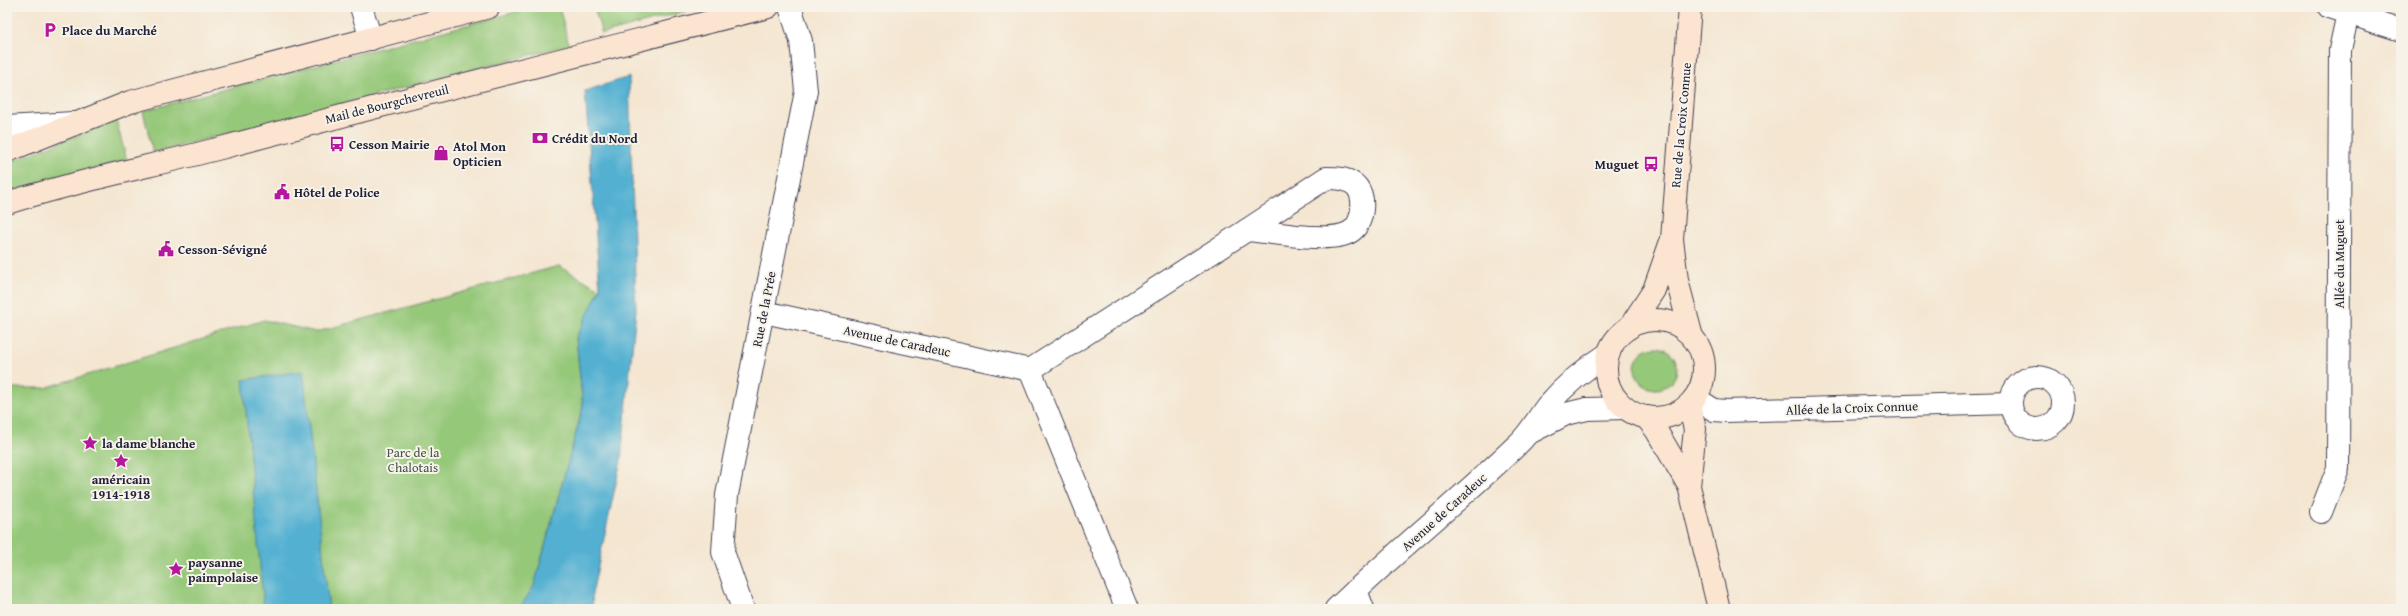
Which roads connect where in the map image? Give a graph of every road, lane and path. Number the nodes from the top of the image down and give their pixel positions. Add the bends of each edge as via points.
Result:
1 (361, 7) edge
2 (489, 7) edge
3 (768, 7) edge
4 (790, 7) edge
5 (1689, 9) edge
6 (2339, 10) edge
7 (2401, 30) edge
8 (370, 39) junction
9 (78, 122) junction
10 (7, 127) edge
11 (7, 151) edge
12 (7, 203) edge
13 (1247, 230) junction
14 (1672, 239) junction
15 (764, 312) junction
16 (1629, 328) junction
17 (1692, 337) junction
18 (1609, 353) junction
19 (1030, 370) junction
20 (1692, 401) junction
21 (2011, 402) dead end
22 (1625, 408) junction
23 (1646, 417) junction
24 (1530, 432) junction
25 (1689, 486) junction
26 (2321, 512) dead end
27 (1360, 599) edge
28 (744, 609) edge
29 (1127, 609) edge
30 (1336, 609) edge
31 (1719, 609) edge

1 - 8 street
2 - 8 main road
3 - 12 main road, Mail de Bourgchevreuil
4 - 15 street, Rue de la Prée via 801,41 806,91
5 - 14 main road, Rue de la Croix Connue
6 - 7 street
6 - 26 street, Allée du Muguet via 2338,468
8 - 9 main road via 130,102
9 - 10 street
9 - 11 main road
13 - 13 street via 1326,178 1342,178 1357,187 1362,201 1361,217 1351,232 1332,238
13 - 19 street
14 - 16 main road, Rue de la Croix Connue via 1654,290
14 - 17 main road, Rue de la Croix Connue via 1677,280
15 - 19 street, Avenue de Caradeuc
15 - 28 street, Rue de la Prée via 727,495 723,552
16 - 17 main road via 1651,321 1662,321 1684,330
16 - 18 main road
17 - 20 main road via 1698,346 1704,367 1700,389
18 - 22 main road via 1606,373 1618,401
18 - 24 street, Avenue de Caradeuc via 1592,364 1548,406
19 - 29 street
20 - 21 street, Allée de la Croix Connue via 1714,410 1726,411
20 - 23 main road via 1669,416
20 - 25 main road via 1695,429
22 - 23 main road
22 - 24 street, Avenue de Caradeuc via 1587,409 1566,414
23 - 25 main road
24 - 27 street, Avenue de Caradeuc
25 - 31 main road
27 - 30 street, Avenue de Caradeuc

